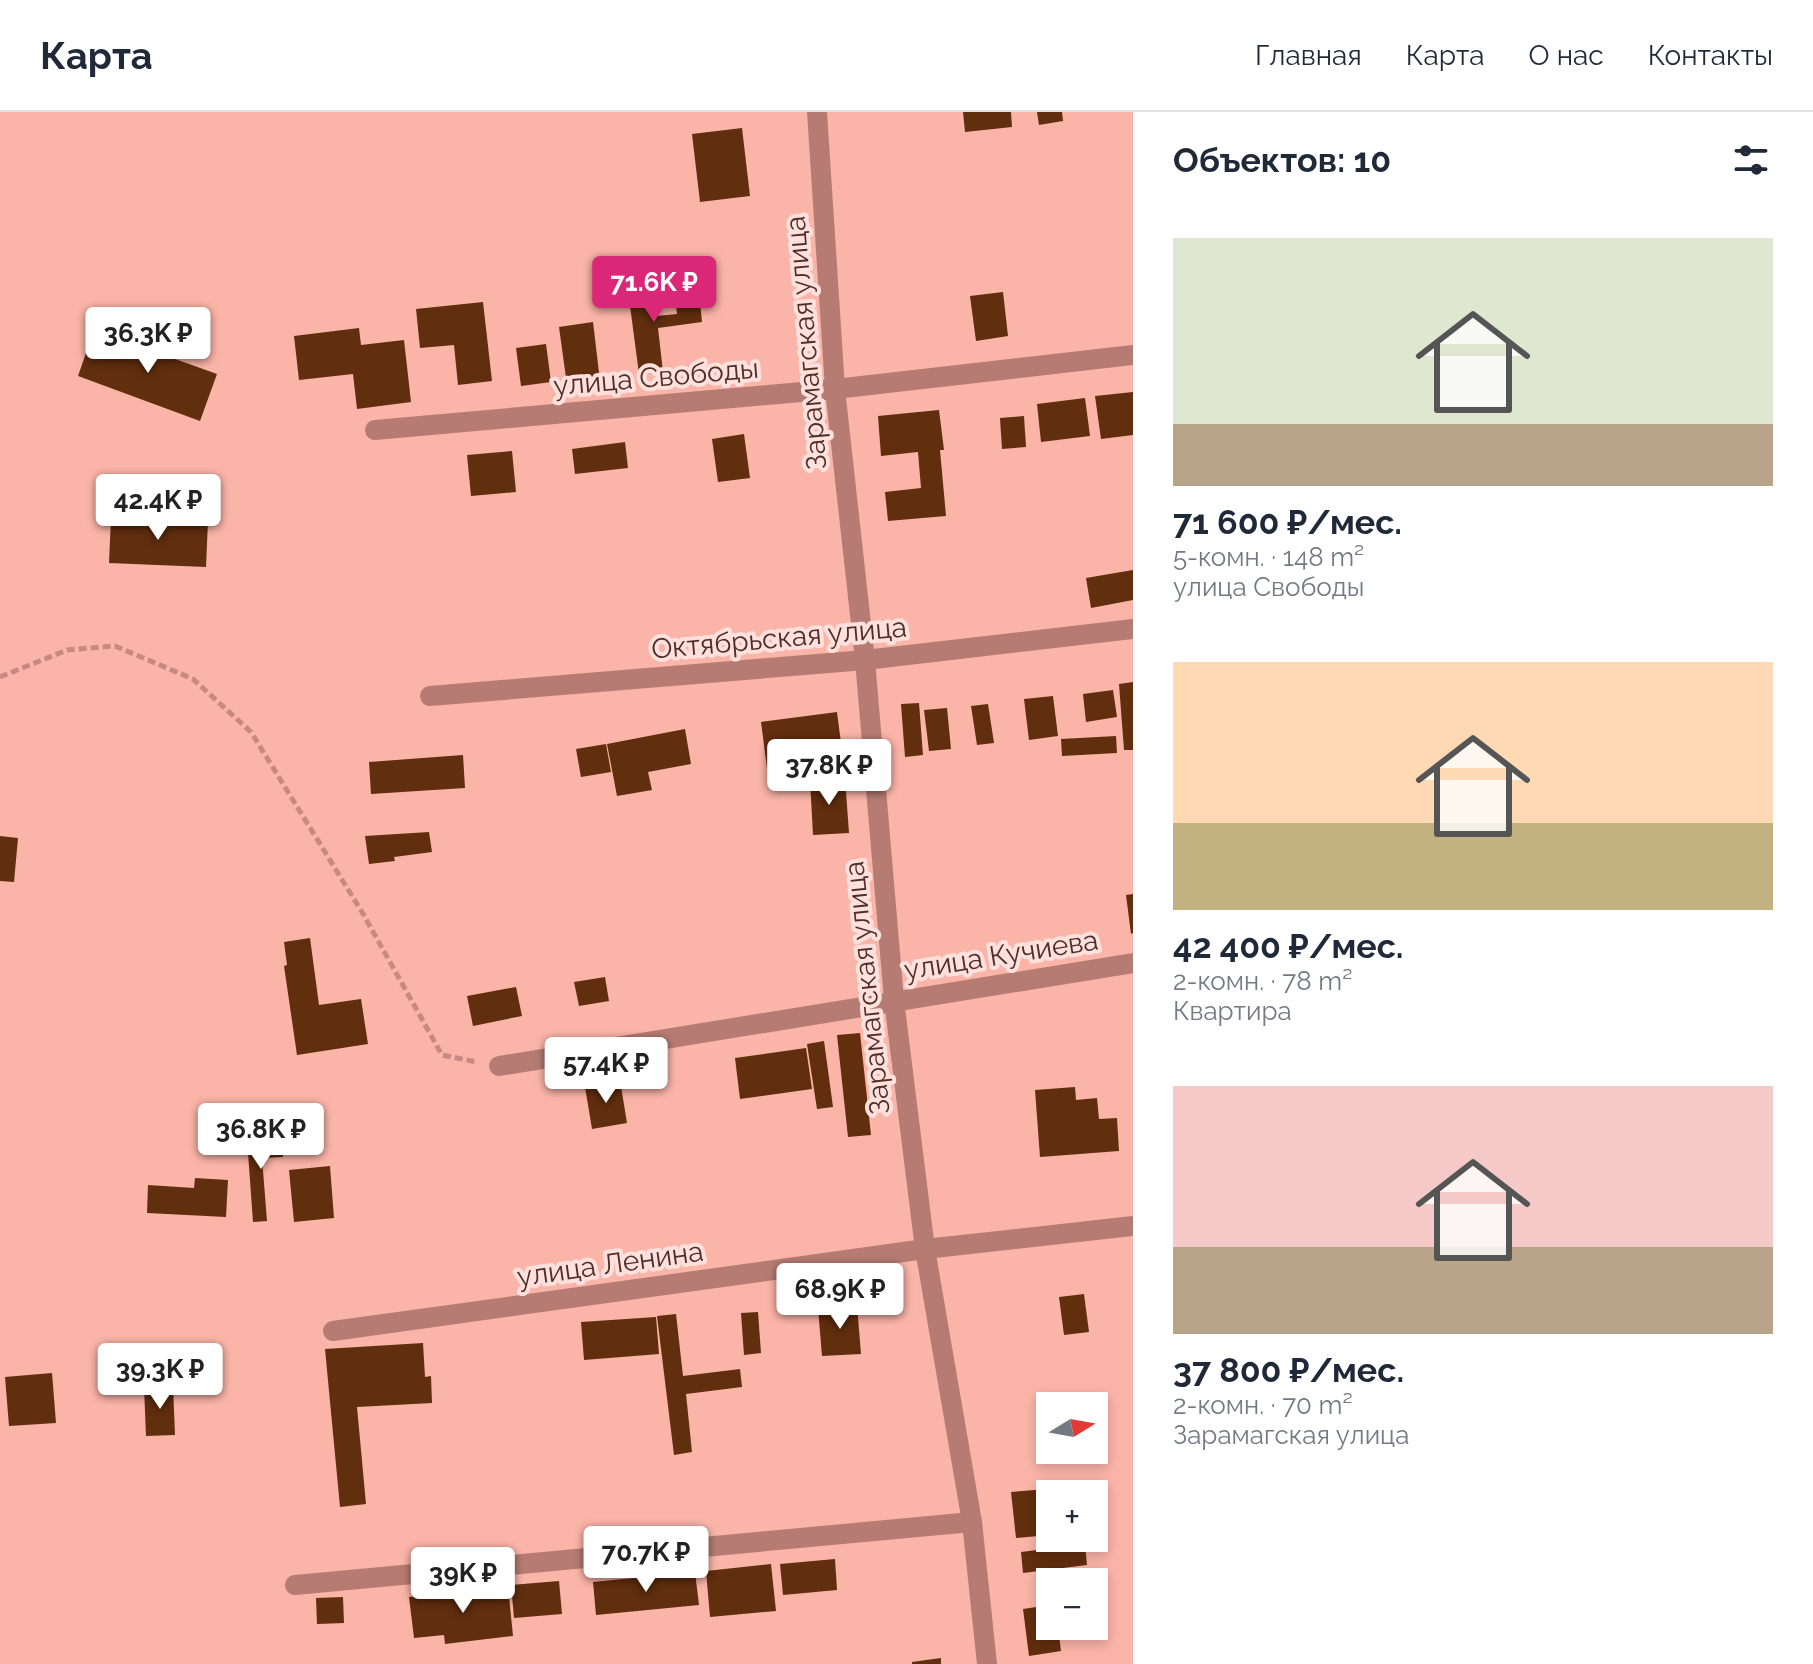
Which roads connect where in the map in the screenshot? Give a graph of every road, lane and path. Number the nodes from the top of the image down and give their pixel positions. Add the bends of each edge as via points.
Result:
1 (817, 112) edge
2 (1133, 355) edge
3 (835, 389) junction
4 (375, 430) dead end
5 (1133, 629) edge
6 (865, 660) junction
7 (0, 677) edge
8 (430, 696) dead end
9 (1133, 963) edge
10 (894, 1000) junction
11 (499, 1066) joint
12 (1133, 1226) edge
13 (925, 1249) junction
14 (333, 1331) dead end
15 (972, 1522) junction
16 (295, 1585) dead end
17 (987, 1664) edge

1 - 3 street, Зарамагская улица
2 - 3 street, улица Свободы
3 - 4 street, улица Свободы
3 - 6 street, Зарамагская улица
5 - 6 street, Октябрьская улица
6 - 8 street, Октябрьская улица
6 - 10 street, Зарамагская улица
7 - 11 path via 67,650 115,646 193,679 251,732 442,1055
9 - 10 street, улица Кучиева
10 - 11 street, улица Кучиева
10 - 13 street, Зарамагская улица
12 - 13 street, улица Ленина
13 - 14 street, улица Ленина
13 - 15 street, Зарамагская улица
15 - 16 street
15 - 17 street, Зарамагская улица

